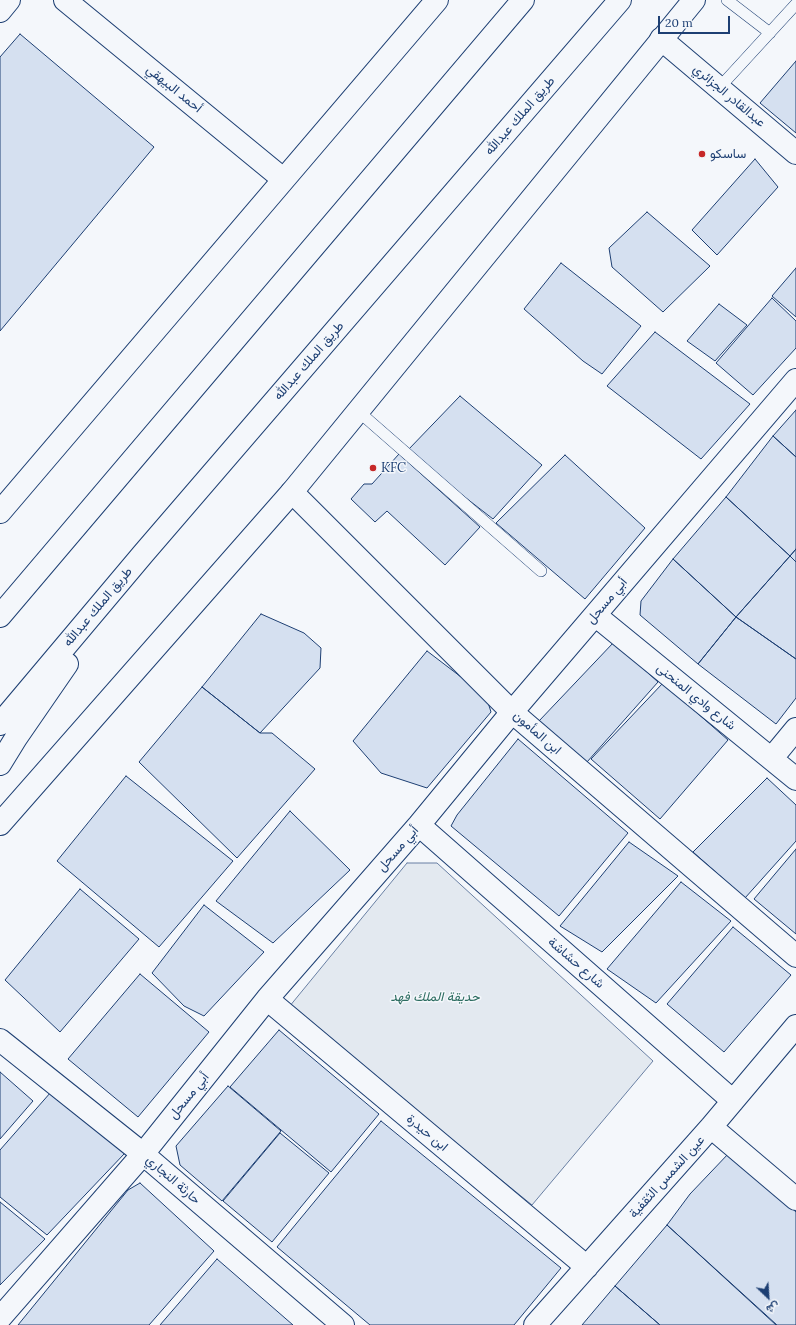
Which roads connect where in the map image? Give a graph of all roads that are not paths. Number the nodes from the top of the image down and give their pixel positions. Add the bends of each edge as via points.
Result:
1 (9, 0) edge
2 (65, 0) edge
3 (437, 0) edge
4 (620, 0) edge
5 (694, 0) edge
6 (728, 0) edge
7 (520, 3) edge
8 (796, 4) edge
9 (0, 11) edge
10 (770, 33) junction
11 (661, 39) junction
12 (720, 88) junction
13 (796, 153) edge
14 (283, 179) junction
15 (796, 380) edge
16 (358, 411) junction
17 (292, 492) junction
18 (0, 512) edge
19 (143, 554) junction
20 (541, 571) dead end
21 (24, 587) junction
22 (0, 608) edge
23 (595, 615) junction
24 (0, 616) edge
25 (512, 712) junction
26 (0, 724) edge
27 (796, 729) edge
28 (772, 758) junction
29 (0, 764) edge
30 (796, 779) edge
31 (0, 824) edge
32 (419, 825) junction
33 (796, 956) edge
34 (267, 999) junction
35 (796, 1026) edge
36 (0, 1040) edge
37 (733, 1101) junction
38 (711, 1127) junction
39 (143, 1154) junction
40 (796, 1199) edge
41 (587, 1267) junction
42 (0, 1318) edge
43 (343, 1325) edge
44 (535, 1325) edge

1 - 9 main road
2 - 14 main road, أحمد البيهقي
3 - 14 main road
4 - 19 main road, طريق الملك عبدالله
5 - 11 main road
6 - 10 lane
7 - 21 main road
8 - 10 lane
10 - 12 lane
11 - 12 main road, عبدالقادر الجزائري
11 - 16 main road
12 - 13 main road, عبدالقادر الجزائري
14 - 18 main road
15 - 23 main road, أبي مسحل
16 - 17 main road
16 - 20 lane
17 - 25 main road, ابن المأمون
17 - 31 main road
19 - 26 main road, طريق الملك عبدالله
19 - 29 main road
21 - 22 main road
21 - 24 main road
23 - 25 main road, أبي مسحل
23 - 28 main road, شارع وادي المنحنى
25 - 32 main road, أبي مسحل
25 - 33 main road, ابن المأمون
27 - 28 main road
28 - 30 main road, شارع وادي المنحنى
32 - 34 main road, أبي مسحل
32 - 37 main road, شارع حشاشة
34 - 39 main road, أبي مسحل
34 - 41 main road, ابن حيدرة
35 - 37 main road, عين الشمس الثقفية
36 - 39 main road, حارثة النجاري
37 - 38 main road, عين الشمس الثقفية
38 - 40 main road
38 - 41 main road, عين الشمس الثقفية
39 - 42 main road, أبي مسحل
39 - 43 main road, حارثة النجاري
41 - 44 main road, عين الشمس الثقفية

